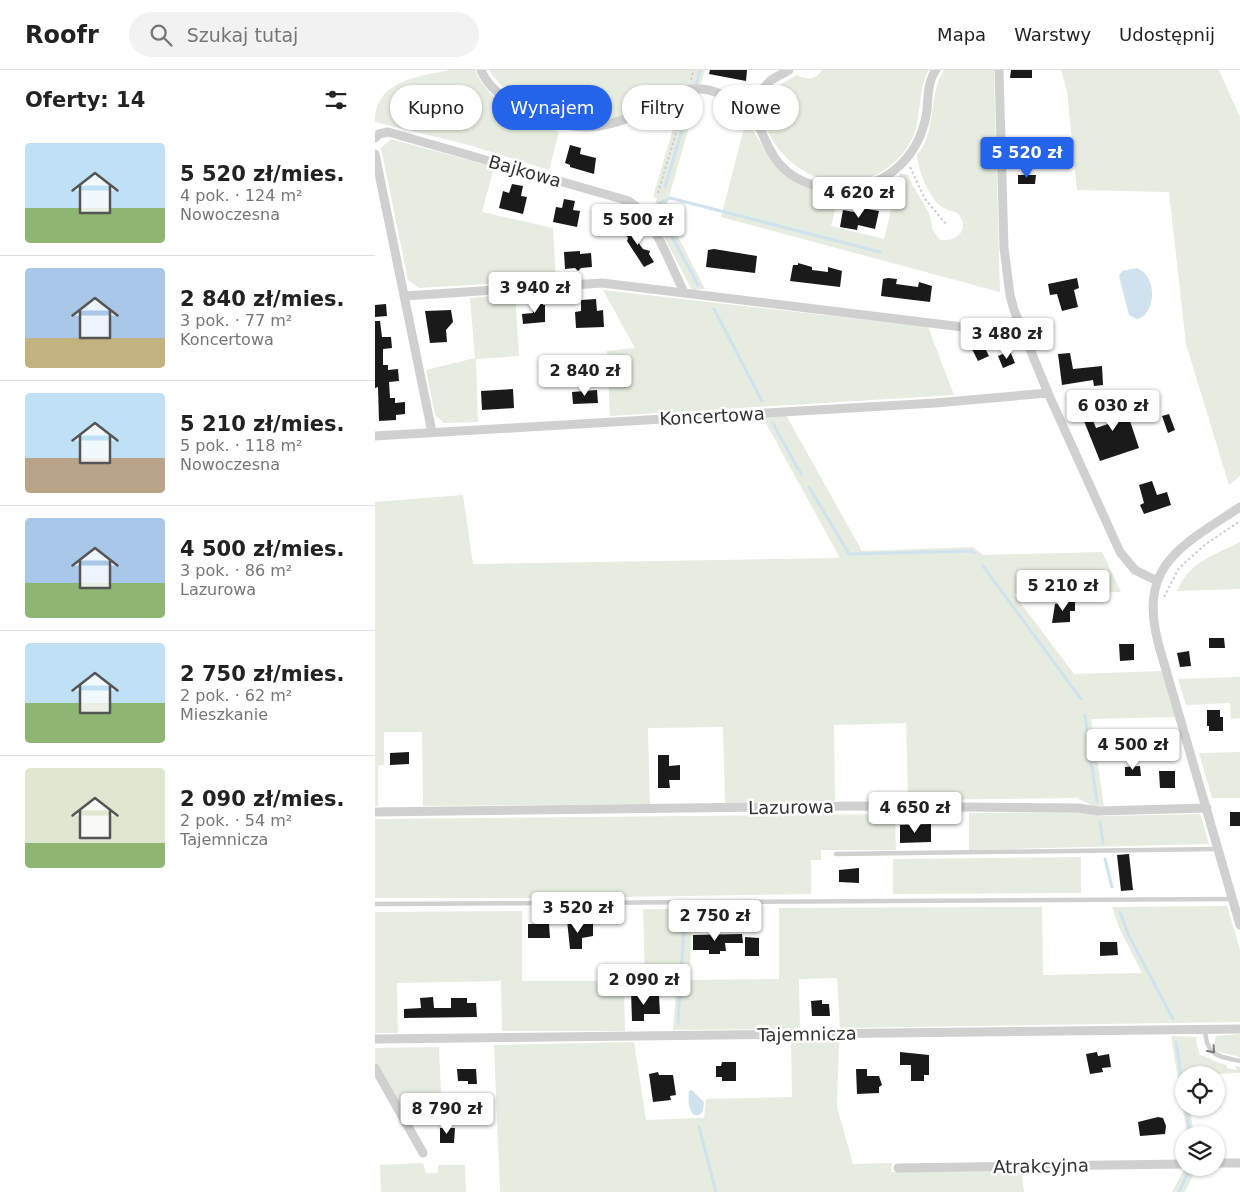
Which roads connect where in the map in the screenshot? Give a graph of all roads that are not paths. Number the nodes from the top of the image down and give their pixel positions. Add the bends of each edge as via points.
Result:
1 (481, 70) edge
2 (789, 70) edge
3 (936, 70) edge
4 (999, 70) edge
5 (766, 85) edge
6 (713, 92) edge
7 (760, 130) edge
8 (375, 138) edge
9 (375, 154) edge
10 (684, 292) junction
11 (405, 296) junction
12 (1023, 330) junction
13 (1048, 393) junction
14 (432, 432) junction
15 (375, 436) edge
16 (1240, 507) edge
17 (1157, 581) junction
18 (1207, 808) junction
19 (375, 812) edge
20 (1218, 848) junction
21 (836, 854) dead end
22 (1232, 899) junction
23 (375, 904) edge
24 (1240, 925) edge
25 (1205, 1029) junction
26 (1240, 1029) edge
27 (375, 1039) edge
28 (1240, 1061) edge
29 (375, 1068) edge
30 (423, 1153) dead end
31 (1225, 1163) edge
32 (1240, 1163) edge
33 (1175, 1164) edge
34 (898, 1168) dead end

1 - 6 street via 494,90 513,104 537,118 577,128 616,123 673,93
2 - 5 street
3 - 7 street via 920,136 907,159 893,171 865,186 847,190 825,189 803,181 774,158
4 - 12 street via 1005,271 1014,310
8 - 10 street, Bajkowa via 388,132 629,201 641,208 649,221
9 - 11 street
10 - 11 street via 603,283
10 - 12 street via 1012,333
11 - 14 street
12 - 13 street
13 - 14 street, Koncertowa
13 - 17 street via 1120,552 1135,570
14 - 15 street, Koncertowa
16 - 17 street via 1185,544 1163,567
17 - 18 street via 1152,608 1155,629
18 - 19 street, Lazurowa via 1099,811 1030,807 852,806
18 - 20 street
20 - 21 lane
20 - 22 street
22 - 23 lane
22 - 24 street
25 - 26 street, Tajemnicza
25 - 27 street, Tajemnicza
25 -> 28 lane via 1206,1044 1216,1056
29 - 30 street
31 - 32 street
33 - 34 street, Atrakcyjna

